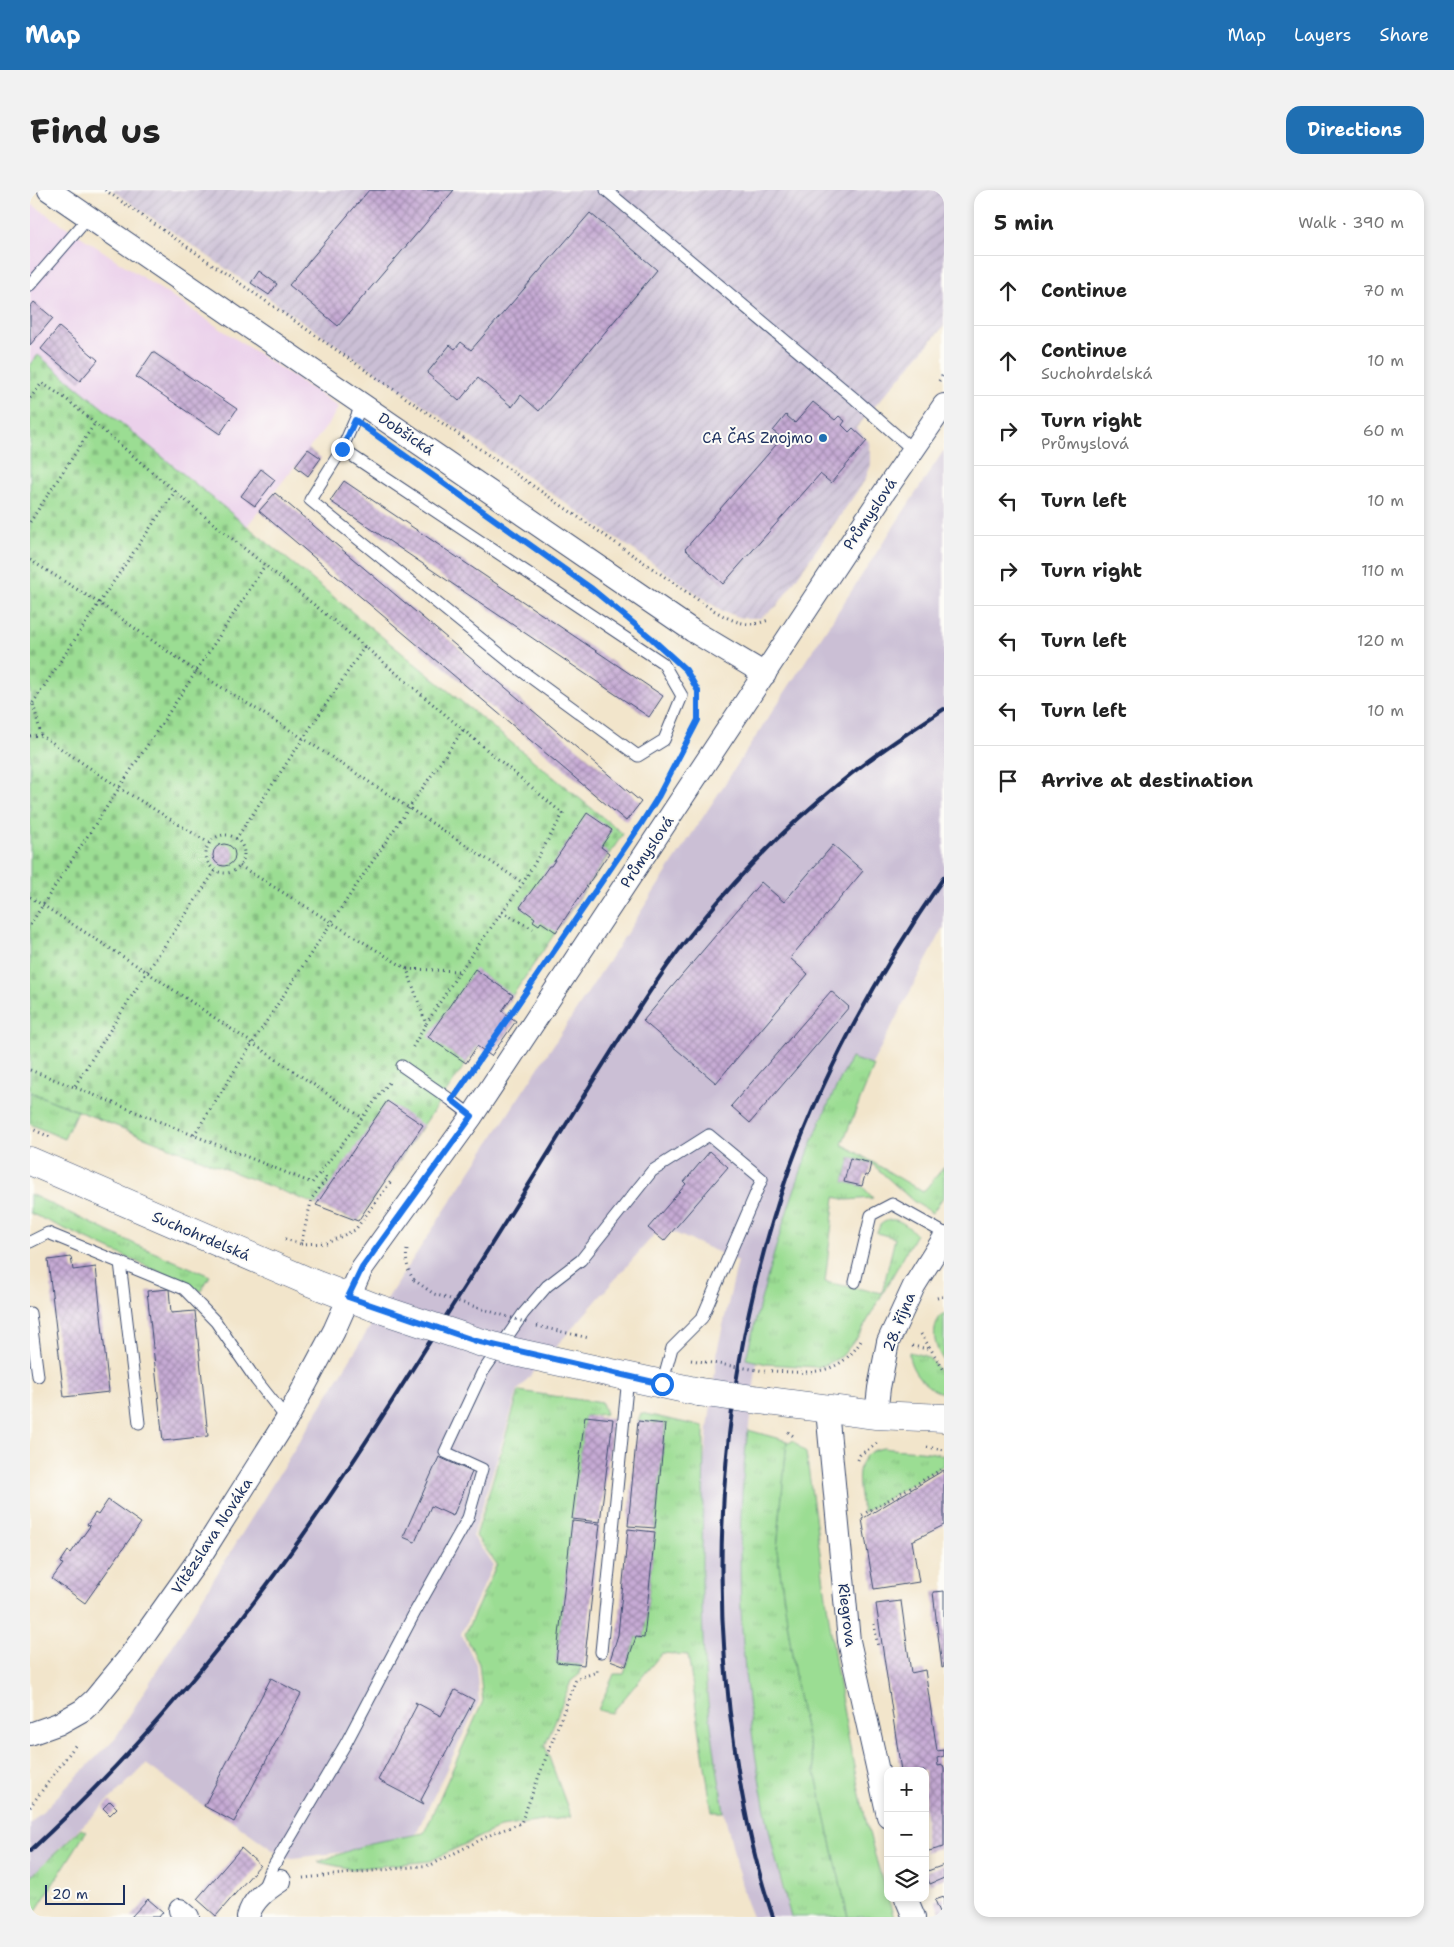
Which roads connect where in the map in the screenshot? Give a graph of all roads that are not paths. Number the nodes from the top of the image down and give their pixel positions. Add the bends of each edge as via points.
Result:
1 (49, 190) edge
2 (606, 190) edge
3 (89, 217) junction
4 (30, 285) edge
5 (939, 396) edge
6 (362, 404) junction
7 (342, 449) junction
8 (913, 450) junction
9 (765, 674) junction
10 (402, 1066) road end
11 (472, 1116) junction
12 (30, 1161) edge
13 (944, 1233) edge
14 (944, 1238) edge
15 (30, 1242) edge
16 (120, 1262) junction
17 (855, 1282) dead end
18 (348, 1297) junction
19 (30, 1313) edge
20 (38, 1376) dead end
21 (628, 1377) junction
22 (662, 1384) junction
23 (827, 1410) junction
24 (876, 1415) junction
25 (944, 1418) edge
26 (287, 1420) junction
27 (139, 1423) dead end
28 (601, 1652) road end
29 (30, 1734) edge
30 (887, 1812) edge
31 (280, 1881) road end
32 (261, 1894) junction
33 (908, 1902) edge
34 (248, 1917) edge
35 (914, 1917) edge

1 - 3 street, Dobšická
2 - 8 lane
3 - 4 lane
3 - 6 street, Dobšická
5 - 8 street, Průmyslová
6 - 7 lane
6 - 9 street, Dobšická via 693,631
7 - 7 lane via 310,500 511,663 638,756 664,740 682,696 663,662
8 - 9 street, Průmyslová
9 - 11 street, Průmyslová
10 - 11 lane
11 - 18 street, Průmyslová via 362,1268
12 - 18 main road, Suchohrdelská
13 - 17 lane via 892,1204 871,1215
14 - 24 street, 28. října via 914,1286 888,1342
15 - 16 lane via 48,1233
16 - 26 lane via 184,1289 216,1322
16 - 27 lane
18 - 21 main road, Suchohrdelská, bridge via 510,1351
18 - 26 street, Vítězslava Nováka via 334,1331
19 - 20 lane
21 - 22 main road, Suchohrdelská
21 - 28 lane
22 - 23 main road, Suchohrdelská, bridge
22 - 32 lane via 672,1348 702,1318 762,1179 709,1135 652,1171 581,1260 547,1286 523,1314 482,1373 445,1452 482,1469 468,1518 346,1743 270,1872
23 - 24 main road, Suchohrdelská
23 - 30 street, Riegrova via 849,1641
24 - 25 main road, Suchohrdelská
26 - 29 street, Vítězslava Nováka via 166,1607 105,1687 84,1710
31 - 32 street
32 - 34 street
33 - 35 street

